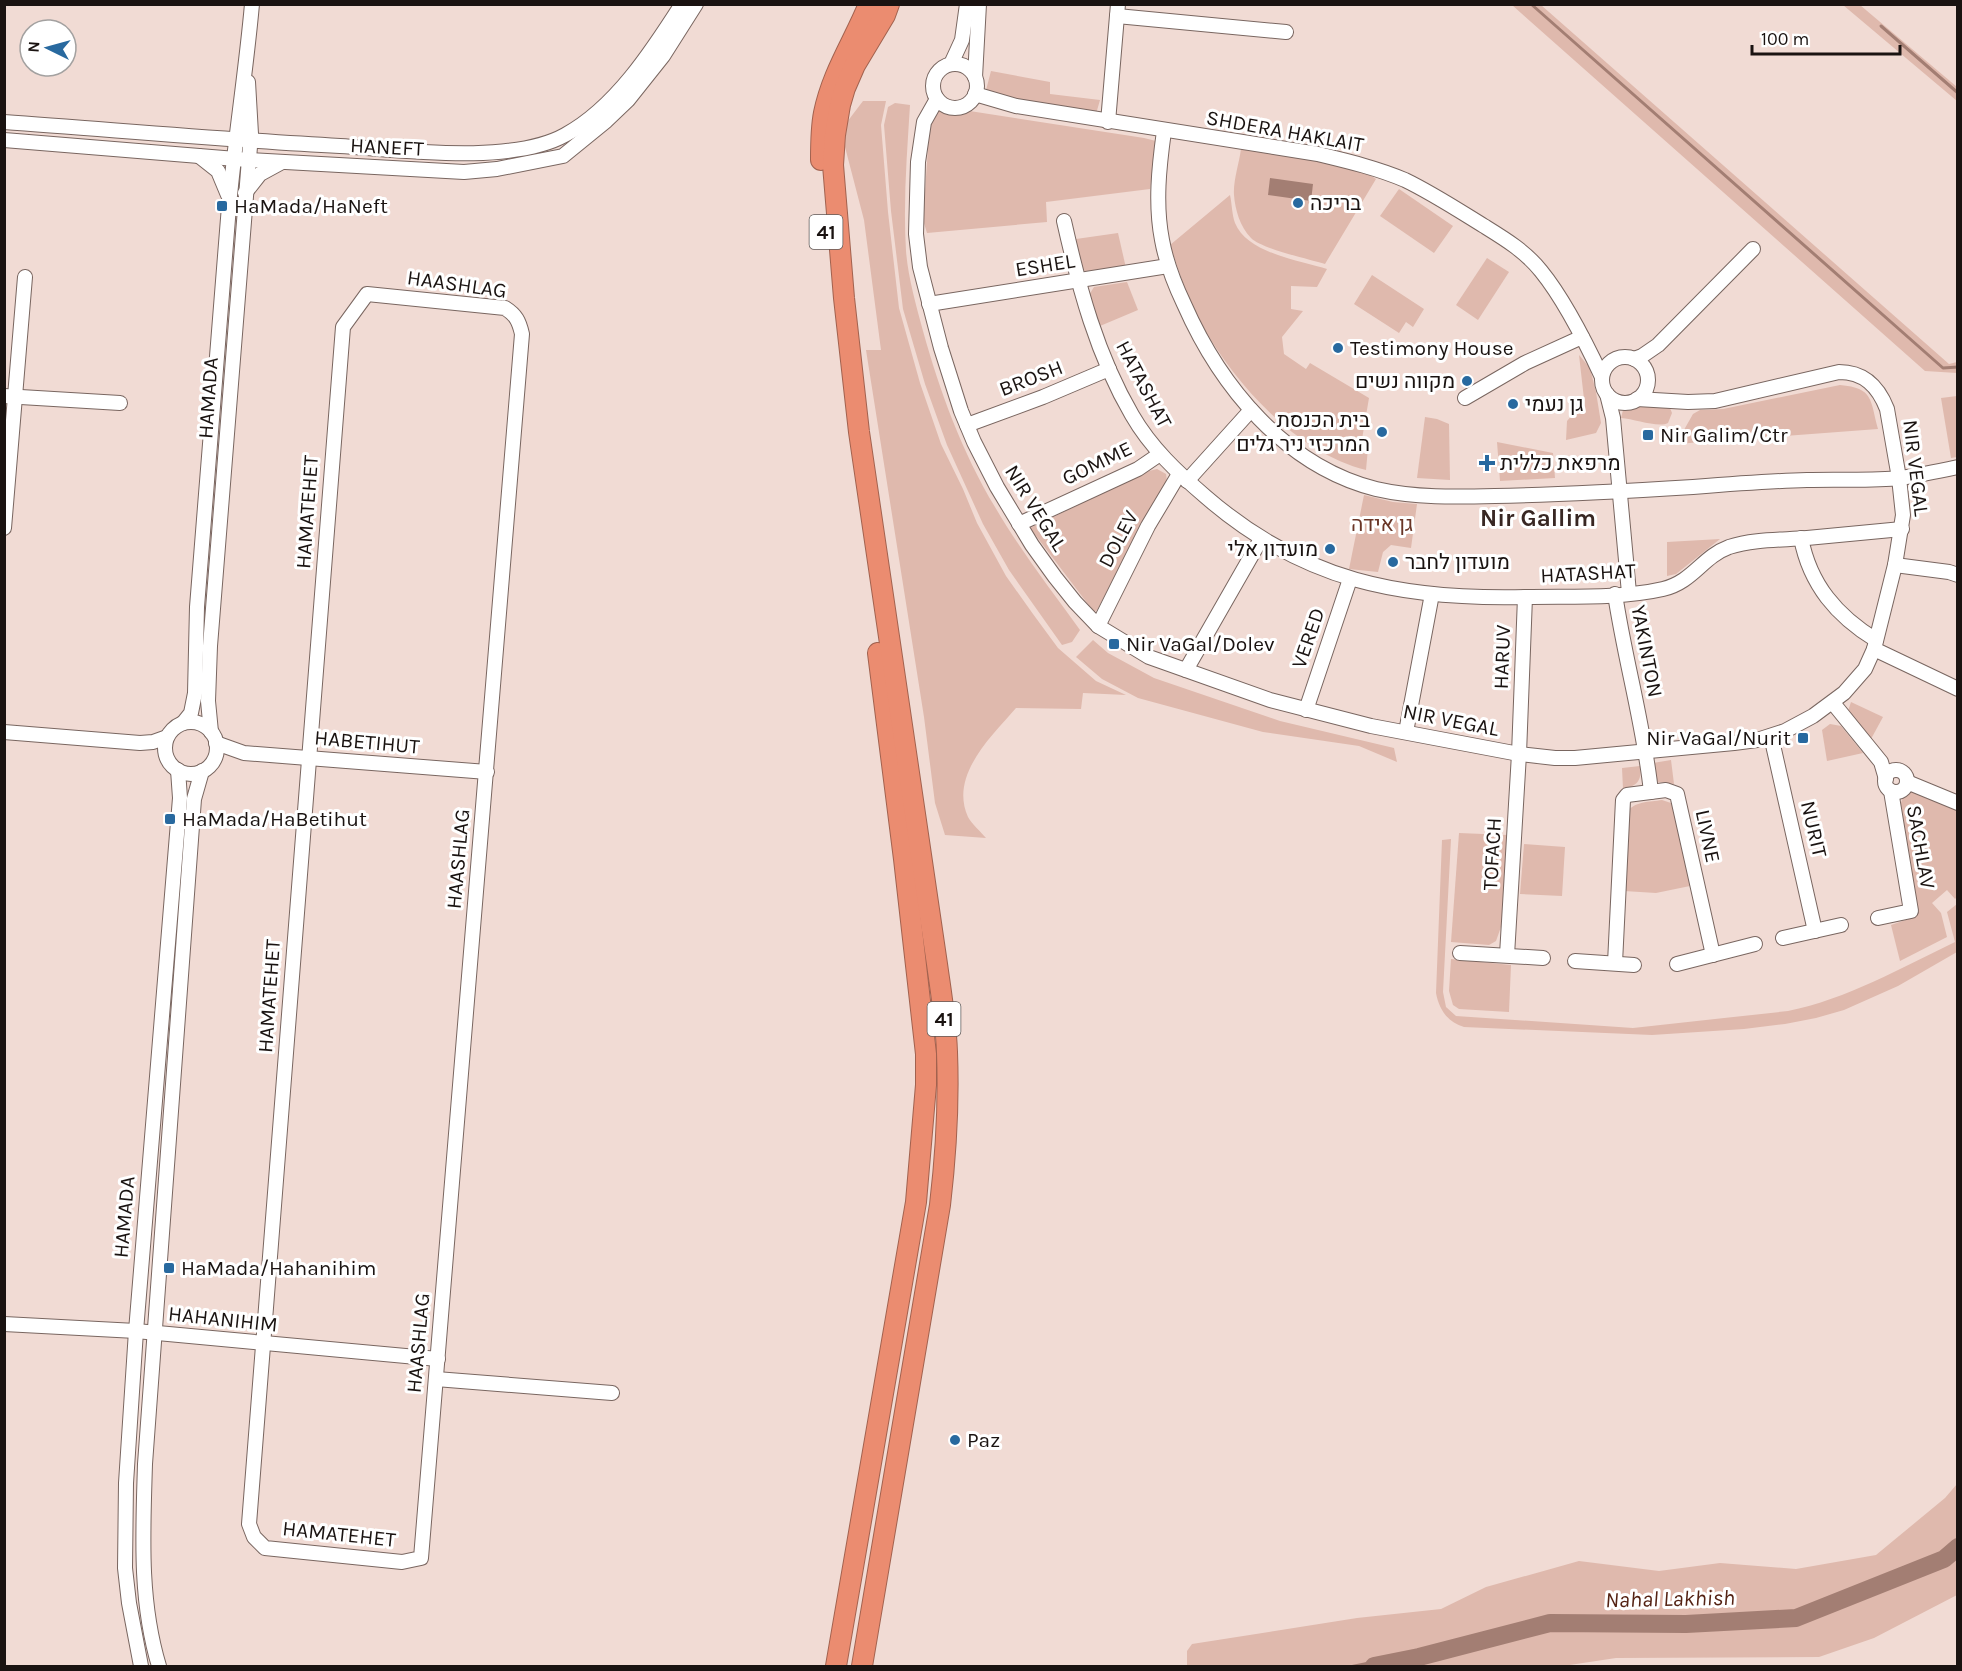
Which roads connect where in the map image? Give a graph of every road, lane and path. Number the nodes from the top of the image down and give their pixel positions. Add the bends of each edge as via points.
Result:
1 (252, 4) edge
2 (682, 4) edge
3 (696, 4) edge
4 (869, 4) edge
5 (889, 4) edge
6 (967, 4) edge
7 (979, 4) edge
8 (1117, 10) edge
9 (971, 29) junction
10 (1286, 32) dead end
11 (951, 64) junction
12 (247, 68) junction
13 (975, 77) junction
14 (975, 94) junction
15 (937, 99) junction
16 (251, 118) junction
17 (4, 122) edge
18 (1108, 122) junction
19 (1164, 131) junction
20 (4, 140) edge
21 (235, 140) junction
22 (250, 141) junction
23 (282, 143) junction
24 (197, 155) junction
25 (234, 159) junction
26 (248, 160) junction
27 (282, 162) junction
28 (245, 193) junction
29 (230, 200) junction
30 (1064, 221) dead end
31 (1753, 249) dead end
32 (1168, 266) junction
33 (25, 277) dead end
34 (1078, 281) junction
35 (368, 294) joint
36 (929, 304) junction
37 (1585, 344) junction
38 (1658, 345) junction
39 (1614, 359) junction
40 (1634, 359) junction
41 (1109, 369) junction
42 (1647, 376) junction
43 (1602, 377) junction
44 (1607, 394) junction
45 (10, 396) edge
46 (1465, 398) dead end
47 (1670, 400) junction
48 (1631, 401) junction
49 (120, 403) dead end
50 (1251, 410) junction
51 (1612, 418) junction
52 (967, 425) junction
53 (1160, 454) junction
54 (1958, 467) edge
55 (1183, 478) junction
56 (1899, 478) junction
57 (1619, 491) junction
58 (1019, 524) junction
59 (4, 528) edge
60 (1902, 529) junction
61 (1801, 538) junction
62 (1260, 539) junction
63 (1895, 565) junction
64 (1954, 572) edge
65 (1350, 579) junction
66 (1432, 594) junction
67 (1622, 594) junction
68 (1525, 597) junction
69 (1098, 626) junction
70 (1875, 645) junction
71 (1186, 670) junction
72 (1958, 689) edge
73 (1833, 702) junction
74 (1306, 710) junction
75 (183, 723) junction
76 (4, 732) edge
77 (1406, 732) junction
78 (1771, 736) junction
79 (167, 737) junction
80 (214, 738) junction
81 (140, 743) junction
82 (1647, 751) junction
83 (244, 753) junction
84 (1519, 754) junction
85 (167, 756) junction
86 (309, 758) junction
87 (214, 759) junction
88 (178, 770) junction
89 (202, 771) junction
90 (486, 772) junction
91 (1891, 780) junction
92 (1651, 792) junction
93 (1958, 803) edge
94 (1878, 918) dead end
95 (1841, 925) dead end
96 (1815, 931) junction
97 (1783, 938) dead end
98 (1755, 944) dead end
99 (1460, 953) dead end
100 (1713, 955) junction
101 (1508, 956) junction
102 (1543, 958) dead end
103 (1575, 961) dead end
104 (1615, 963) junction
105 (1677, 964) dead end
106 (1634, 965) dead end
107 (4, 1324) edge
108 (136, 1331) junction
109 (154, 1333) junction
110 (263, 1344) junction
111 (438, 1359) junction
112 (436, 1379) junction
113 (612, 1393) dead end
114 (421, 1558) joint
115 (141, 1666) edge
116 (159, 1666) edge
117 (836, 1666) edge
118 (862, 1666) edge

1 - 12 street, HAMADA
2 - 23 street, HANEFT via 618,92 566,135 548,143 464,153
3 - 27 street, HANEFT via 663,56 628,100 563,156 464,172
4 - 117 highway, 41 via 830,90 822,123 821,169 838,366 900,824 926,1054 926,1085 916,1202
5 - 118 highway, 41 via 845,88 833,165 859,432 937,964 948,1083 946,1150 938,1215
6 - 9 street
7 - 9 street
8 - 10 street
8 - 18 street
9 - 11 street
9 - 13 street
11 - 13 street via 965,66
11 - 15 street via 934,77
12 - 16 street, HAMADA
12 - 21 street, HAMADA
13 - 14 street
14 - 15 street via 960,107 947,107
14 - 18 street, SHDERA HAKLAIT via 1016,106
15 - 36 street, NIR VEGAL via 922,131 916,204 920,267
16 - 22 street, HAMADA
16 - 23 street via 261,132
17 - 21 street, HANEFT
18 - 19 street, SHDERA HAKLAIT
19 - 32 street via 1159,220
19 - 37 street, SHDERA HAKLAIT via 1329,157 1383,172 1426,191 1526,255 1551,285
20 - 24 street, HANEFT
21 - 22 street, HANEFT
21 - 25 street, HAMADA
22 - 23 street, HANEFT
22 - 26 street, HAMADA
24 - 25 street, HANEFT
24 - 29 street via 218,171
25 - 26 street, HANEFT
25 - 29 street, HAMADA
26 - 27 street, HANEFT
26 - 28 street, HAMADA
27 - 28 street via 260,174
28 - 80 street, HAMADA via 210,646 208,701
29 - 75 street, HAMADA via 197,607 195,693 191,713
30 - 34 street, HATASHAT
31 - 38 street
32 - 34 street, ESHEL
32 - 50 street via 1206,350
33 - 45 street
34 - 36 street, ESHEL
34 - 41 street, HATASHAT
35 - 86 street, HAMATEHET via 343,327
35 - 90 street, HAASHLAG via 505,308 519,321 522,334
36 - 52 street, NIR VEGAL
37 - 39 street via 1602,358
37 - 43 street, SHDERA HAKLAIT
37 - 46 street via 1532,360
38 - 40 street
38 - 42 street
39 - 40 street
39 - 43 street
40 - 42 street via 1642,364
41 - 52 street, BROSH
41 - 53 street, HATASHAT via 1131,414
42 - 47 street via 1660,396
42 - 48 street via 1644,393
43 - 44 street
44 - 48 street via 1617,402
44 - 51 street, YAKINTON
45 - 49 street
45 - 59 street
47 - 48 street, NIR VEGAL
47 - 56 street, NIR VEGAL via 1715,401 1826,374 1856,374 1872,384 1883,399
48 - 51 street via 1615,410
50 - 55 street, DOLEV
50 - 57 street via 1300,453 1351,481 1377,489 1473,497
51 - 57 street, YAKINTON
52 - 58 street, NIR VEGAL
53 - 55 street, HATASHAT
53 - 58 street, GOMME via 1138,469
54 - 56 street
55 - 62 street, HATASHAT
55 - 69 street, DOLEV via 1148,526
56 - 57 street
56 - 60 street, NIR VEGAL
57 - 67 street, YAKINTON
58 - 69 street, NIR VEGAL via 1055,577
60 - 61 street, HATASHAT
60 - 63 street, NIR VEGAL
61 - 67 street, HATASHAT via 1732,546 1676,586
61 - 70 street via 1812,575 1834,607
62 - 65 street, HATASHAT
62 - 71 street
63 - 64 street
63 - 70 street, NIR VEGAL
65 - 66 street, HATASHAT
65 - 74 street, VERED
66 - 68 street, HATASHAT
66 - 77 street
67 - 68 street, HATASHAT
67 - 82 street, YAKINTON via 1626,661
68 - 84 street, HARUV
69 - 71 street, NIR VEGAL via 1137,651
70 - 72 street
70 - 73 street, NIR VEGAL via 1865,669
71 - 74 street, NIR VEGAL
73 - 78 street, NIR VEGAL via 1814,716
73 - 91 street
74 - 77 street, NIR VEGAL
75 - 79 street
75 - 80 street via 198,723
76 - 81 street
77 - 84 street, NIR VEGAL
78 - 82 street, NIR VEGAL
78 - 96 street, NURIT
79 - 81 street
79 - 85 street
80 - 83 street, HABETIHUT
80 - 87 street
81 - 85 street
82 - 84 street, NIR VEGAL via 1575,758
82 - 92 street
83 - 86 street, HABETIHUT
83 - 87 street, HABETIHUT
84 - 101 street, TOFACH
85 - 88 street
86 - 90 street, HABETIHUT
86 - 110 street, HAMATEHET
87 - 89 street
88 - 89 street
88 - 108 street, HAMADA via 180,798
89 - 109 street, HAMADA via 194,799
90 - 111 street, HAASHLAG
91 - 93 street via 1902,790 1907,782
91 - 94 street, SACHLAV via 1911,911
92 - 100 street, LIVNE via 1666,790 1677,794
92 - 104 street via 1627,795 1622,806
95 - 96 street
96 - 97 street
98 - 100 street
99 - 101 street
100 - 105 street
101 - 102 street
103 - 104 street
104 - 106 street
107 - 108 street, HAHANIHIM
108 - 109 street, HAHANIHIM
108 - 115 street, HAMADA via 125,1568
109 - 110 street, HAHANIHIM
109 - 116 street, HAMADA via 142,1552 150,1630
110 - 111 street, HAHANIHIM
110 - 114 street, HAMATEHET via 249,1524 254,1538 265,1548 402,1562
111 - 112 street, HAASHLAG
112 - 113 street
112 - 114 street, HAASHLAG

